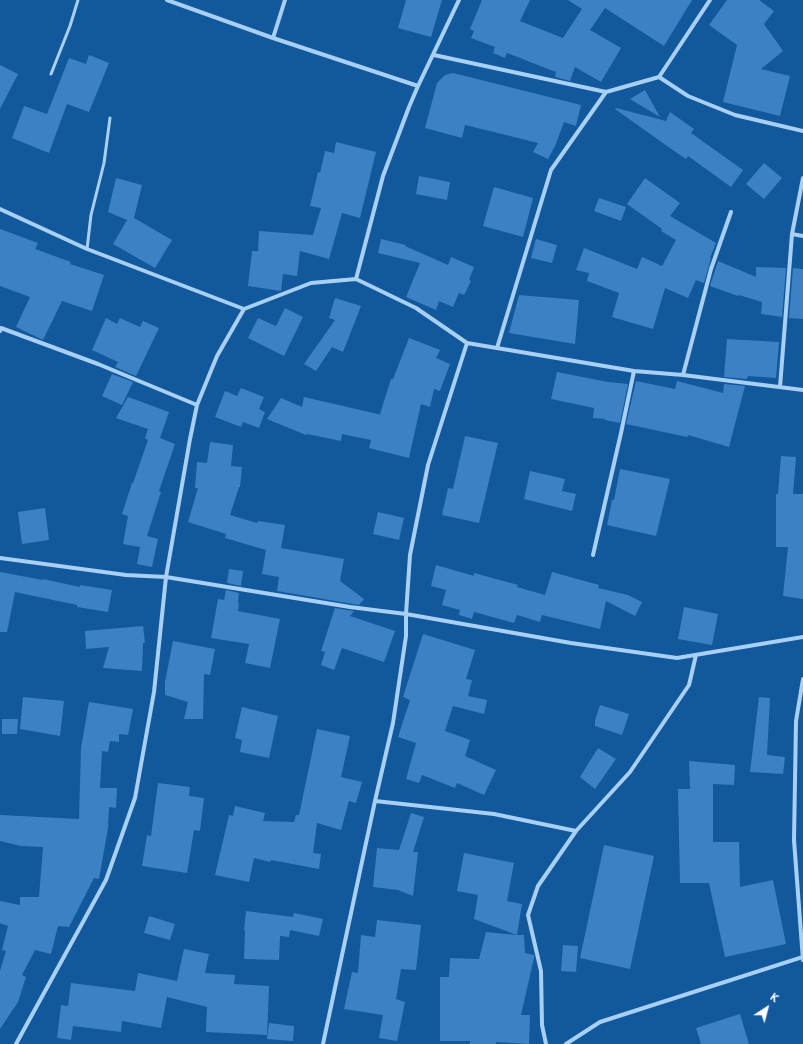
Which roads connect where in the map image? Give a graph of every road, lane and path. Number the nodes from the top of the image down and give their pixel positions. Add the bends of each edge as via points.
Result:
1 (78, 0) edge
2 (167, 0) edge
3 (285, 0) edge
4 (459, 0) edge
5 (710, 0) edge
6 (272, 38) junction
7 (434, 55) junction
8 (51, 74) dead end
9 (659, 76) junction
10 (418, 86) junction
11 (606, 92) junction
12 (110, 118) dead end
13 (803, 131) edge
14 (803, 178) edge
15 (0, 210) edge
16 (731, 212) dead end
17 (792, 234) junction
18 (803, 236) edge
19 (87, 249) junction
20 (356, 279) junction
21 (244, 309) junction
22 (0, 331) edge
23 (467, 343) junction
24 (497, 348) junction
25 (634, 372) junction
26 (683, 375) junction
27 (780, 387) junction
28 (803, 390) edge
29 (197, 405) junction
30 (593, 555) dead end
31 (0, 558) edge
32 (166, 577) junction
33 (406, 614) junction
34 (803, 637) edge
35 (696, 654) junction
36 (803, 679) edge
37 (375, 801) junction
38 (576, 831) junction
39 (803, 958) edge
40 (16, 1044) edge
41 (323, 1044) edge
42 (546, 1044) edge
43 (566, 1044) edge

1 - 8 lane
2 - 6 street
3 - 6 street
4 - 7 street
5 - 9 street
6 - 10 street
7 - 10 street
7 - 11 street
9 - 11 street
9 - 13 street via 688,96 735,115
10 - 20 street via 383,176
11 - 24 street via 551,170
12 - 19 lane
14 - 17 street
15 - 19 street
16 - 26 street via 711,269
17 - 18 street
17 - 27 street
19 - 21 street
20 - 21 street via 311,283
20 - 23 street via 416,308
21 - 29 street via 217,356
22 - 29 street via 1,328 76,356
23 - 24 street
23 - 33 street via 428,465 410,555
24 - 25 street
25 - 26 street
25 - 30 street
26 - 27 street
27 - 28 street
29 - 32 street
31 - 32 street via 126,575
32 - 33 street
32 - 40 street via 154,692 135,798 106,880
33 - 35 street via 570,643 677,658
33 - 37 street via 406,636 393,723
34 - 35 street
35 - 38 street via 689,685 647,747 630,772
36 - 39 street via 796,721 794,840
37 - 38 street via 494,814
37 - 41 street
38 - 42 street via 538,886 528,915 541,971 542,1025
39 - 43 street via 600,1022

